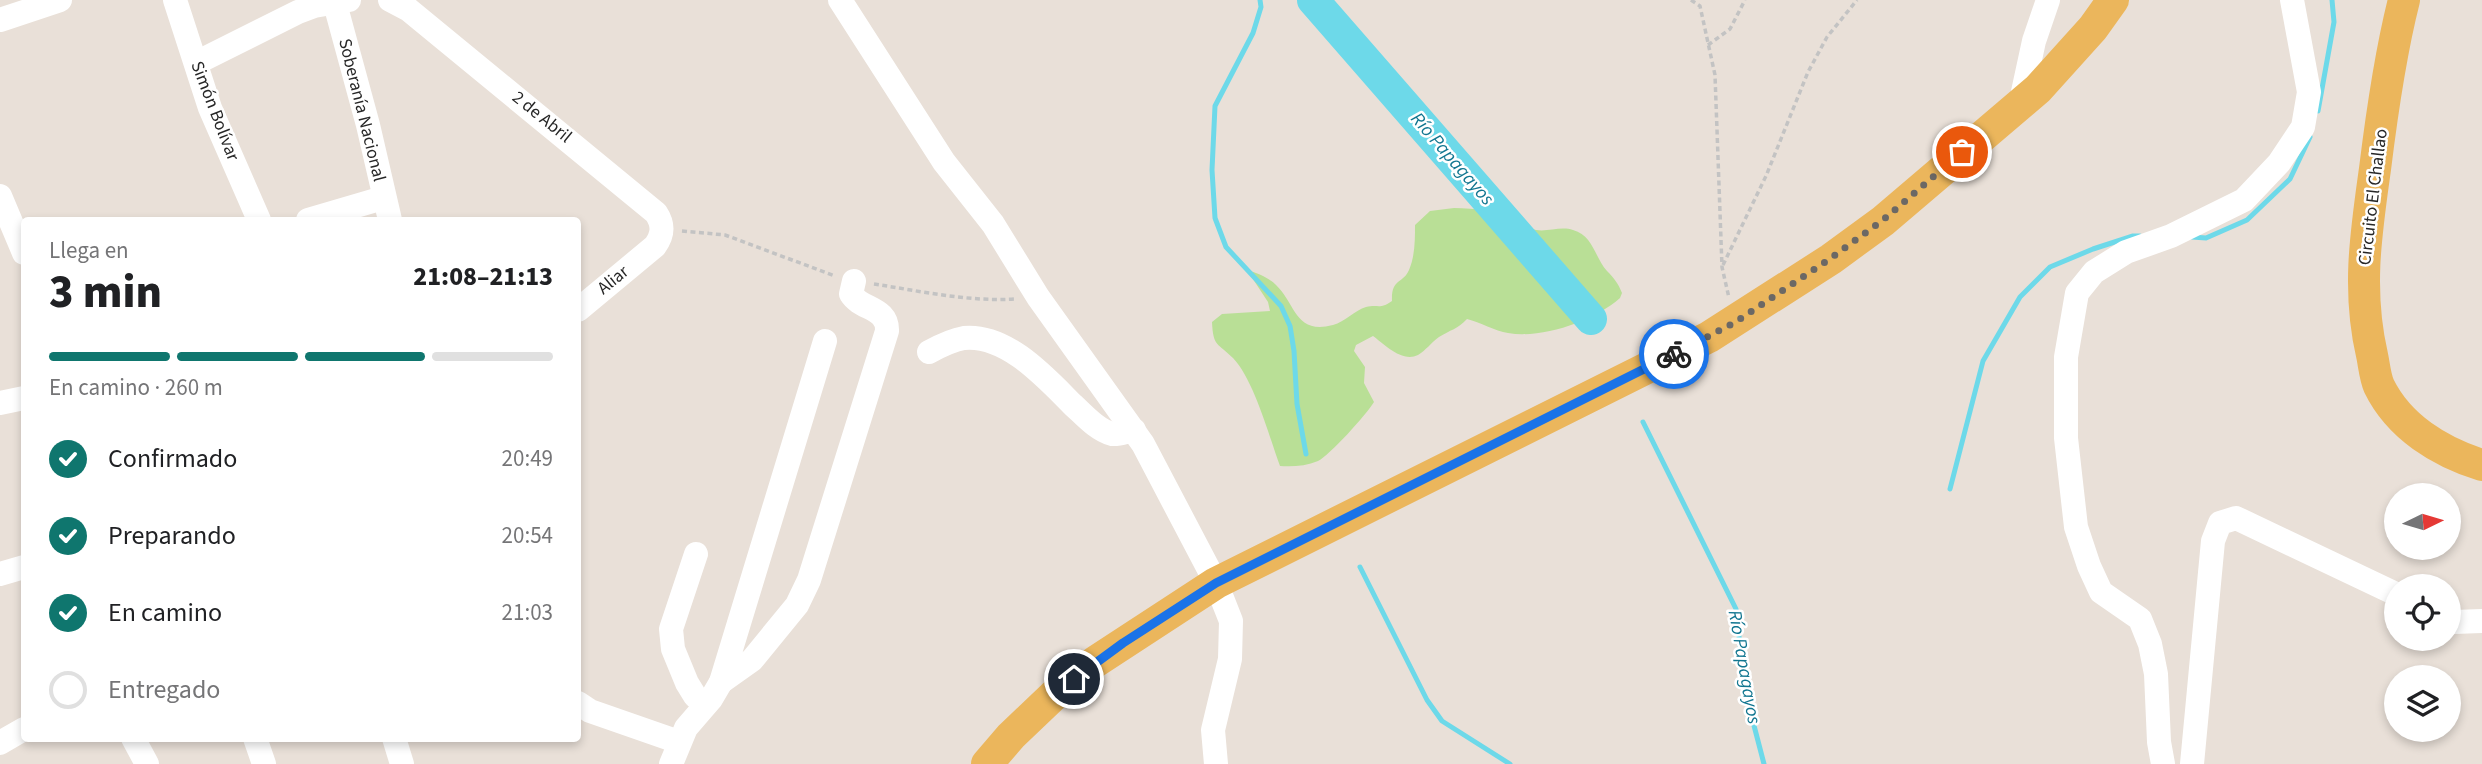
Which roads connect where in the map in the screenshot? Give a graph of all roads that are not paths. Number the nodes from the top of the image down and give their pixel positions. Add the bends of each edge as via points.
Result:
1 (60, 0) edge
2 (175, 0) edge
3 (390, 0) edge
4 (840, 0) edge
5 (2048, 0) edge
6 (2113, 0) edge
7 (2292, 0) edge
8 (2404, 0) edge
9 (340, 1) edge
10 (12, 11) edge
11 (196, 63) junction
12 (2021, 102) junction
13 (0, 196) edge
14 (386, 209) edge
15 (258, 217) edge
16 (329, 217) edge
17 (6, 228) edge
18 (21, 249) edge
19 (649, 251) joint
20 (854, 281) dead end
21 (581, 308) edge
22 (825, 341) dead end
23 (929, 352) dead end
24 (21, 399) edge
25 (0, 403) edge
26 (1133, 430) junction
27 (2482, 465) edge
28 (696, 554) dead end
29 (21, 568) edge
30 (0, 574) edge
31 (1216, 583) junction
32 (2384, 588) edge
33 (2482, 621) edge
34 (2461, 622) edge
35 (721, 682) junction
36 (706, 704) junction
37 (581, 705) edge
38 (21, 731) edge
39 (135, 742) edge
40 (256, 742) edge
41 (395, 742) edge
42 (0, 743) edge
43 (675, 753) edge
44 (147, 764) edge
45 (264, 764) edge
46 (402, 764) edge
47 (987, 764) edge
48 (1216, 764) edge
49 (2163, 764) edge
50 (2192, 764) edge

1 - 10 street
2 - 11 street, Simón Bolívar
3 - 19 street, 2 de Abril via 409,9 656,213 662,229
4 - 26 street via 944,162 993,224 1038,298
5 - 12 street
6 - 12 main road via 2084,38
7 - 49 street via 2309,92 2303,127 2279,163 2244,200 2171,236 2126,252 2094,272 2077,293 2066,357 2066,438 2076,527 2101,592 2140,619 2150,644
8 - 27 main road, Circuito El Challao via 2379,135 2363,261 2366,329 2379,385 2399,417 2423,438
9 - 11 street via 298,12
9 - 14 street, Soberanía Nacional
11 - 15 street, Simón Bolívar via 210,108
12 - 31 main road via 1883,220 1721,330
13 - 17 street
14 - 16 street
17 - 18 street
19 - 21 street, Aliar
20 - 35 street via 851,294 856,302 878,311 887,331 816,562 797,605 782,624 752,660
22 - 35 street
23 - 26 street via 965,338 998,344 1032,365 1103,430 1115,435
24 - 25 street
26 - 31 street
28 - 36 street via 671,629 673,649 687,683
29 - 30 street
31 - 47 main road via 1096,662 1053,696
31 - 48 street via 1230,621 1230,659 1213,730
32 - 50 street via 2236,518 2220,523 2213,541
33 - 34 street
35 - 36 street
36 - 43 street via 694,715
37 - 43 street
38 - 42 street
39 - 44 street
40 - 45 street
41 - 46 street

